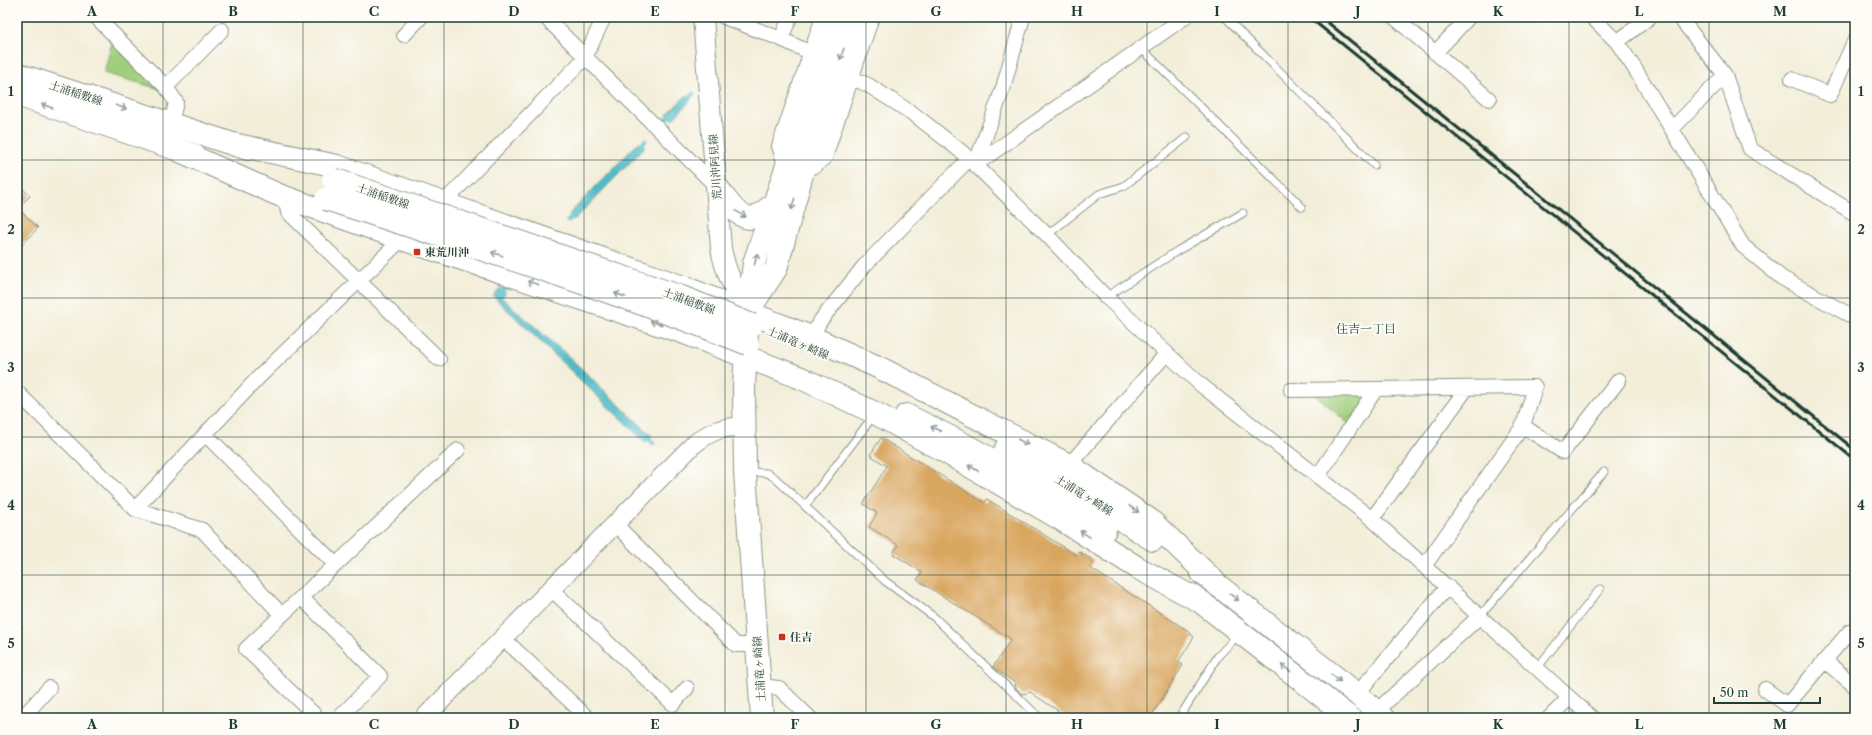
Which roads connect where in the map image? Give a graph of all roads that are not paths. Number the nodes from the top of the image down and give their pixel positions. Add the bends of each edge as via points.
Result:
1 (96, 17) edge
2 (421, 17) edge
3 (545, 17) edge
4 (604, 17) edge
5 (704, 17) edge
6 (724, 17) edge
7 (790, 17) edge
8 (823, 17) edge
9 (837, 17) edge
10 (855, 17) edge
11 (872, 17) edge
12 (1023, 17) edge
13 (1225, 17) edge
14 (1394, 17) edge
15 (1469, 17) edge
16 (1592, 17) edge
17 (1650, 17) edge
18 (1679, 17) edge
19 (1183, 18) edge
20 (222, 30) dead end
21 (404, 35) dead end
22 (781, 39) junction
23 (1855, 40) edge
24 (1617, 42) junction
25 (1141, 48) junction
26 (811, 53) junction
27 (1436, 53) junction
28 (585, 58) junction
29 (17, 74) edge
30 (1724, 75) junction
31 (852, 78) junction
32 (1792, 80) dead end
33 (166, 87) junction
34 (17, 95) edge
35 (1489, 99) dead end
36 (171, 124) junction
37 (1672, 128) junction
38 (1187, 138) dead end
39 (233, 144) junction
40 (180, 151) junction
41 (972, 162) junction
42 (1374, 165) dead end
43 (795, 167) junction
44 (717, 187) junction
45 (330, 189) junction
46 (285, 198) junction
47 (444, 202) junction
48 (772, 205) junction
49 (1302, 207) dead end
50 (1243, 213) dead end
51 (1855, 214) edge
52 (1046, 235) junction
53 (402, 239) junction
54 (358, 281) junction
55 (1106, 297) junction
56 (1855, 318) edge
57 (748, 334) junction
58 (811, 337) junction
59 (1167, 353) junction
60 (439, 359) dead end
61 (1619, 380) dead end
62 (1467, 388) junction
63 (1376, 389) junction
64 (1291, 390) dead end
65 (17, 392) edge
66 (875, 413) junction
67 (1524, 426) junction
68 (743, 427) junction
69 (205, 434) junction
70 (458, 450) dead end
71 (1069, 465) junction
72 (745, 472) junction
73 (1604, 472) dead end
74 (1318, 476) junction
75 (1071, 496) junction
76 (806, 505) junction
77 (135, 509) junction
78 (1372, 519) junction
79 (615, 524) junction
80 (336, 565) junction
81 (1425, 565) junction
82 (1214, 581) junction
83 (1448, 586) junction
84 (551, 589) junction
85 (1600, 589) dead end
86 (301, 596) junction
87 (1203, 604) junction
88 (282, 615) junction
89 (1480, 616) junction
90 (1850, 632) dead end
91 (1241, 633) junction
92 (503, 638) junction
93 (757, 645) junction
94 (1825, 661) junction
95 (1537, 668) junction
96 (760, 686) junction
97 (1855, 686) edge
98 (49, 688) dead end
99 (687, 688) dead end
100 (1765, 689) dead end
101 (1357, 694) junction
102 (1570, 698) junction
103 (1376, 716) edge
104 (22, 718) edge
105 (318, 718) edge
106 (339, 718) edge
107 (424, 718) edge
108 (588, 718) edge
109 (762, 718) edge
110 (810, 718) edge
111 (1040, 718) edge
112 (1178, 718) edge
113 (1350, 718) edge
114 (1549, 718) edge
115 (1592, 718) edge

1 - 33 street
2 - 21 street
3 - 28 street
4 - 28 street
5 - 44 main road, 荒川沖阿見線
6 - 22 street
7 - 22 street
8 - 26 street
9 - 43 main road
10 -> 43 main road
11 - 31 street
12 - 41 street via 1003,88
13 - 42 lane
14 - 27 street
15 - 27 street
16 - 24 street
17 - 24 street
18 - 30 street
19 - 25 street
20 - 33 street
22 - 26 street
23 - 32 street via 1830,95
24 - 37 street
25 - 41 street
25 - 49 lane
26 - 43 street via 779,146
27 - 35 street
28 - 44 street
28 - 47 street
29 -> 36 main road, 土浦稲敷線
30 - 37 street
30 - 51 street via 1750,149
31 - 41 street via 915,115
31 - 43 street via 825,156 815,166
33 - 36 street via 176,102
40 -> 34 main road, 土浦稲敷線
36 - 39 main road, 土浦稲敷線
37 - 56 street via 1743,246 1782,278
38 - 52 lane via 1124,186 1099,194
39 - 45 main road, 土浦稲敷線
39 - 47 main road via 337,166
40 - 45 main road, 土浦稲敷線
40 - 46 main road
41 - 52 street
41 - 58 street via 865,265 821,320
43 - 48 main road
43 -> 57 main road via 776,269
44 -> 48 main road via 736,211 745,217 755,218
44 - 57 main road, 荒川沖阿見線 via 723,260
45 - 57 main road, 土浦稲敷線, bridge via 679,296
46 - 53 main road
46 - 54 street via 288,212
47 - 57 main road via 679,285
57 -> 48 main road via 754,263
50 - 55 lane via 1177,251
52 - 55 street
53 - 54 street
57 -> 53 main road via 682,332
54 - 60 street
54 - 69 street via 259,377
55 - 59 street
57 - 58 main road
57 - 66 main road via 801,378
57 - 68 main road, 土浦竜ヶ崎線
57 - 75 main road, 土浦竜ヶ崎線 via 802,344 923,401 950,415
58 -> 71 main road via 880,368
59 - 71 street
59 - 74 street via 1202,385
61 - 67 street via 1563,452
62 - 63 street
62 - 67 street via 1535,388
62 - 78 street
63 - 64 street
63 - 74 street
65 - 77 street
66 - 76 lane
87 -> 66 main road
67 - 81 street
68 - 72 main road, 土浦竜ヶ崎線
68 - 79 street via 720,428 706,434
69 - 77 street
69 - 80 street
70 - 80 street
71 -> 82 main road via 1150,520
72 - 76 lane via 767,473
72 - 93 main road, 土浦竜ヶ崎線
73 - 89 lane
74 - 78 street
75 - 82 main road, 土浦竜ヶ崎線
75 - 87 main road, 土浦竜ヶ崎線
76 - 111 lane via 885,581 934,618 970,650
77 - 88 street via 202,530
78 - 81 street
79 - 84 street
79 - 93 street via 736,645
80 - 86 street
81 - 83 street
82 -> 101 main road, 土浦竜ヶ崎線
83 - 89 street
83 - 101 street
84 - 92 street
84 - 99 street via 673,704
85 - 95 lane
86 - 88 street
86 - 106 street via 380,676
87 - 91 main road, 土浦竜ヶ崎線
88 - 105 street via 246,649
89 - 95 street
89 - 103 street
90 - 94 street
91 - 112 lane via 1218,656
113 -> 91 main road, 土浦竜ヶ崎線
92 - 107 street
92 - 108 street
93 - 96 main road, 土浦竜ヶ崎線
94 - 97 street
94 - 100 street via 1787,705
95 - 102 street
96 - 109 main road, 土浦竜ヶ崎線
96 - 110 street via 779,688
98 - 104 street
101 - 103 main road, 土浦竜ヶ崎線
102 - 114 street
102 - 115 street

